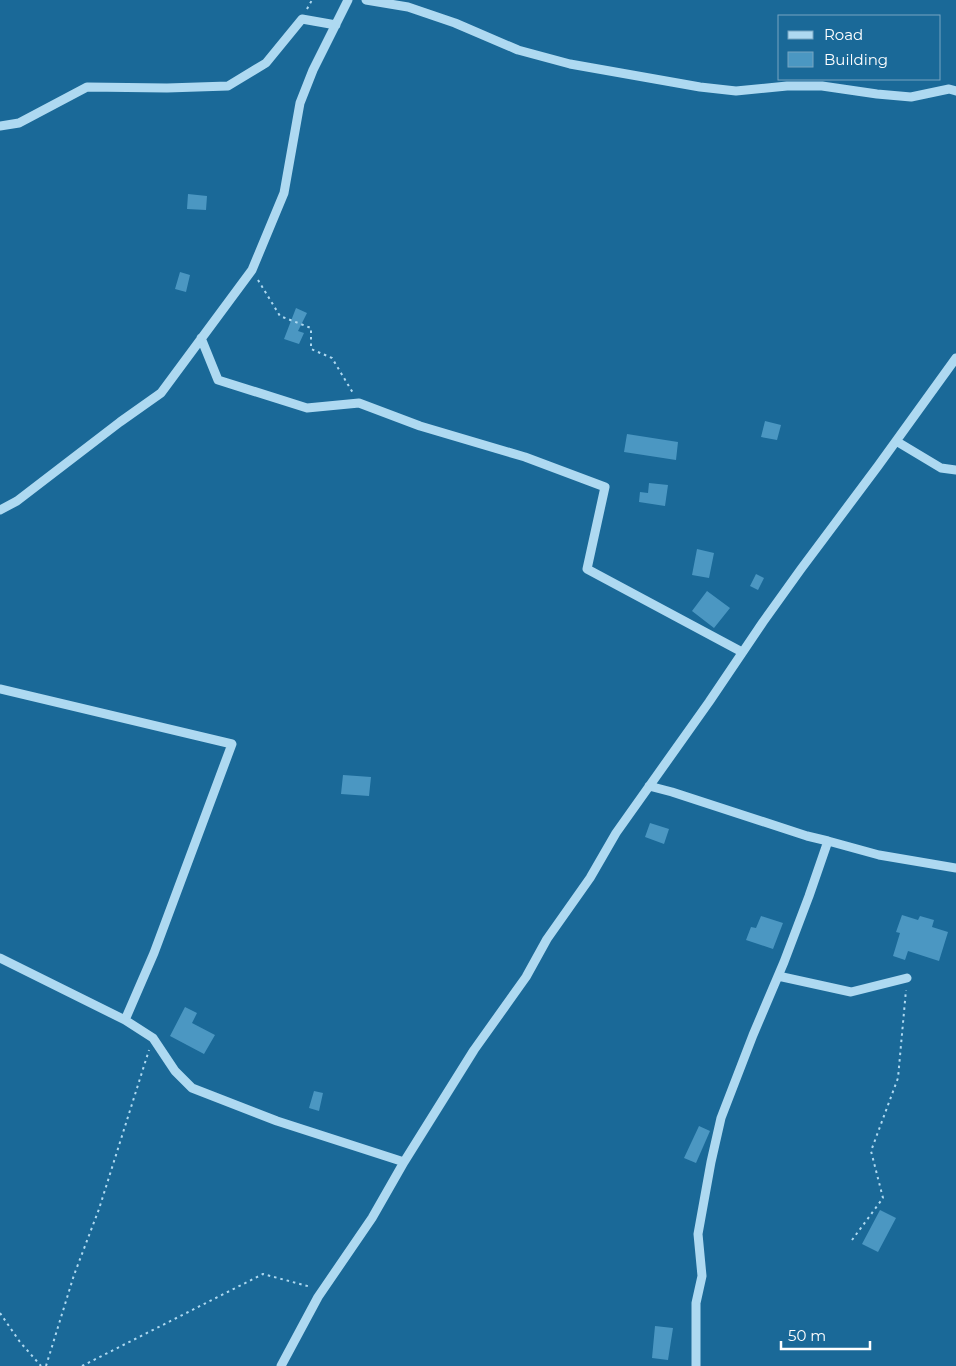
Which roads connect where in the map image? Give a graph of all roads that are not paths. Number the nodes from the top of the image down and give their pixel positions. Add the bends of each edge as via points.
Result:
1 (348, 0) edge
2 (366, 0) edge
3 (336, 25) junction
4 (956, 90) edge
5 (0, 126) edge
6 (201, 338) junction
7 (956, 358) edge
8 (896, 441) junction
9 (956, 470) edge
10 (0, 510) edge
11 (742, 652) junction
12 (0, 689) edge
13 (649, 786) junction
14 (828, 840) junction
15 (956, 868) edge
16 (0, 958) edge
17 (778, 976) junction
18 (907, 978) road end
19 (125, 1020) junction
20 (404, 1162) junction
21 (281, 1366) edge
22 (696, 1366) edge

1 - 3 street
2 - 4 street via 408,7 455,22 518,50 570,64 700,87 736,91 822,86 911,96
3 - 5 street via 302,19 266,64 228,86 87,87 19,123
3 - 6 street via 300,103 284,193 252,270
6 - 10 street via 161,393 18,501
6 - 11 street via 218,380 307,408 359,403 420,426 525,457 605,487 587,569
7 - 8 street
8 - 9 street via 941,468
8 - 11 street
11 - 13 street
12 - 19 street via 232,744 154,953
13 - 14 street
13 - 20 street
14 - 15 street via 880,855
14 - 17 street
16 - 19 street
17 - 18 street via 851,992
17 - 22 street via 721,1118 711,1162 698,1234 702,1276 696,1303
19 - 20 street via 153,1038 175,1071 192,1088 277,1121
20 - 21 street via 372,1218 323,1290

